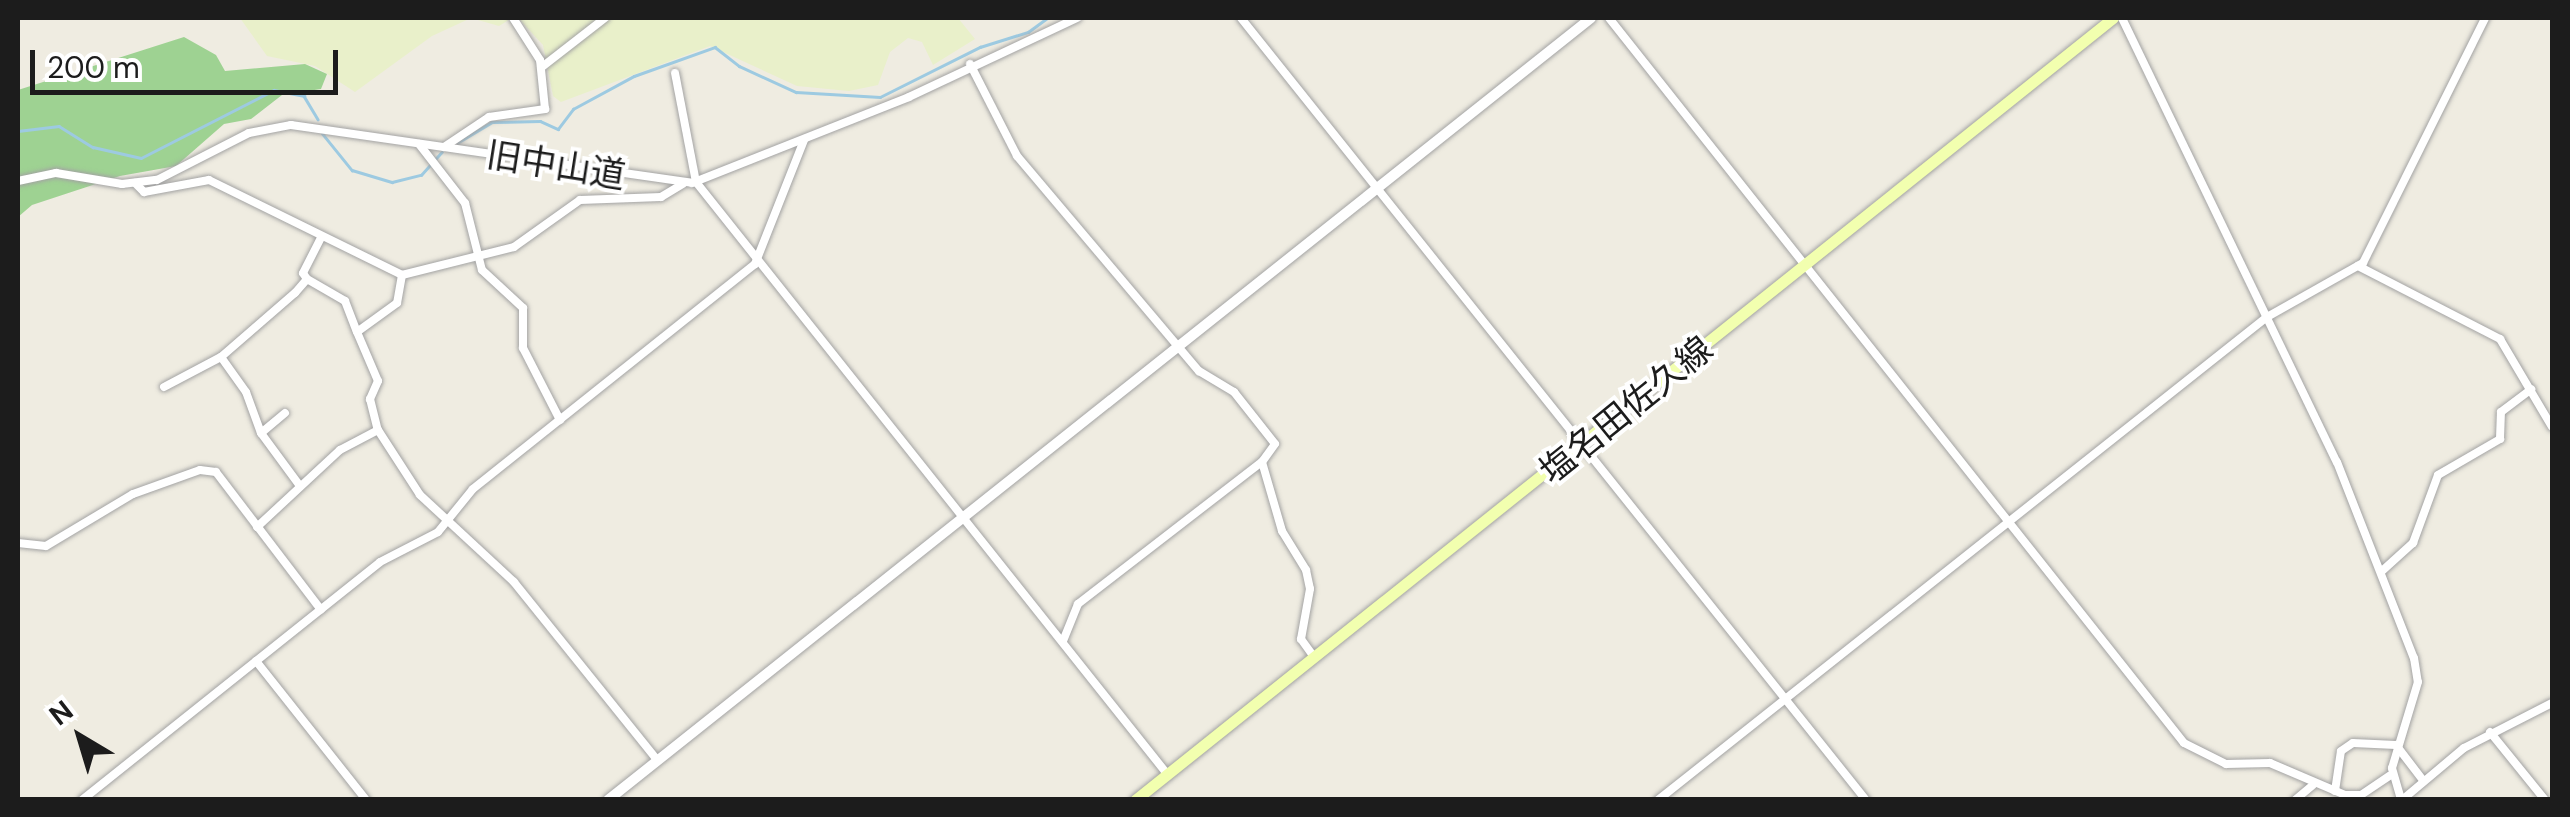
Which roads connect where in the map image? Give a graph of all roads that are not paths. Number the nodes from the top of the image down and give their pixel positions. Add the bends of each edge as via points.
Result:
1 (513, 18) edge
2 (606, 18) edge
3 (1077, 18) edge
4 (1241, 18) edge
5 (1591, 18) edge
6 (1609, 18) edge
7 (2114, 18) edge
8 (2122, 18) edge
9 (2485, 18) edge
10 (970, 64) junction
11 (542, 67) junction
12 (675, 73) dead end
13 (804, 140) junction
14 (419, 144) junction
15 (444, 147) junction
16 (18, 180) edge
17 (696, 182) junction
18 (135, 183) junction
19 (683, 184) junction
20 (1376, 186) junction
21 (322, 238) junction
22 (474, 256) junction
23 (759, 258) junction
24 (1807, 265) junction
25 (2358, 266) junction
26 (402, 275) junction
27 (308, 279) junction
28 (2267, 317) junction
29 (358, 332) junction
30 (1180, 344) junction
31 (220, 357) junction
32 (164, 387) dead end
33 (2531, 389) junction
34 (286, 412) dead end
35 (560, 420) junction
36 (2552, 427) edge
37 (378, 430) junction
38 (260, 433) junction
39 (1584, 445) junction
40 (1262, 462) junction
41 (300, 486) junction
42 (964, 515) junction
43 (450, 521) junction
44 (2010, 521) junction
45 (257, 527) junction
46 (18, 543) edge
47 (2382, 572) junction
48 (321, 610) junction
49 (1063, 641) junction
50 (1314, 657) junction
51 (256, 661) junction
52 (1786, 698) junction
53 (2552, 704) edge
54 (2490, 732) junction
55 (2396, 745) junction
56 (657, 760) junction
57 (1167, 774) junction
58 (2391, 775) junction
59 (2422, 779) junction
60 (2313, 785) junction
61 (2335, 791) junction
62 (82, 800) edge
63 (366, 800) edge
64 (608, 800) edge
65 (1135, 800) edge
66 (1658, 800) edge
67 (1866, 800) edge
68 (2295, 800) edge
69 (2402, 800) edge
70 (2544, 800) edge

1 - 11 street
2 - 11 street
3 - 10 street, 旧中山道
4 - 20 street
5 - 20 street
6 - 24 street
7 - 24 main road, 塩名田佐久線
8 - 28 street
9 - 25 street
10 - 13 street, 旧中山道
10 - 30 street via 1017,156
11 - 15 street via 544,109 489,117
12 - 17 street
13 - 17 street, 旧中山道
13 - 23 street
14 - 15 street, 旧中山道
14 - 18 street, 旧中山道 via 282,125 240,137 184,172
14 - 22 street via 470,213
15 - 19 street, 旧中山道
16 - 18 street, 旧中山道 via 56,173
17 - 19 street, 旧中山道
17 - 23 street
18 - 21 street via 144,192 203,178
19 - 22 street via 661,197 580,200 526,241
20 - 30 street
20 - 39 street
21 - 26 street
21 - 27 street via 304,272
22 - 26 street
22 - 35 street via 496,289 523,308 523,348
23 - 35 street
23 - 42 street
24 - 39 main road, 塩名田佐久線
24 - 44 street
25 - 28 street
25 - 33 street via 2500,339
26 - 29 street via 397,303
27 - 29 street via 344,301
27 - 31 street
28 - 44 street
28 - 47 street
29 - 37 street via 378,381 370,399
30 - 40 street via 1199,371 1234,392 1272,439 1274,448
30 - 42 street
31 - 32 street
31 - 38 street via 246,392
33 - 36 street
33 - 47 street via 2501,412 2500,439 2433,481 2413,543
34 - 38 street
35 - 43 street via 473,489
37 - 41 street via 340,450
37 - 43 street via 420,496
38 - 41 street
39 - 50 main road, 塩名田佐久線
39 - 52 street
40 - 49 street via 1078,604
40 - 50 street via 1282,531 1306,570 1310,589 1301,640
41 - 45 street
42 - 49 street
42 - 56 street
43 - 48 street via 380,562
43 - 56 street via 514,582
44 - 52 street
44 - 60 street via 2184,743 2226,764 2270,762
45 - 46 street via 223,478 200,470 133,494 46,546
45 - 48 street
47 - 55 street via 2418,671
48 - 51 street
49 - 57 street
50 - 57 main road, 塩名田佐久線
51 - 62 street
51 - 63 street
52 - 66 street
52 - 67 street
53 - 54 street
54 - 59 street
54 - 70 street
55 - 58 street
55 - 59 street
55 - 61 street via 2346,745
56 - 64 street
57 - 65 main road, 塩名田佐久線
58 - 61 street via 2361,795
58 - 69 street
59 - 69 street
60 - 61 street
60 - 68 street

